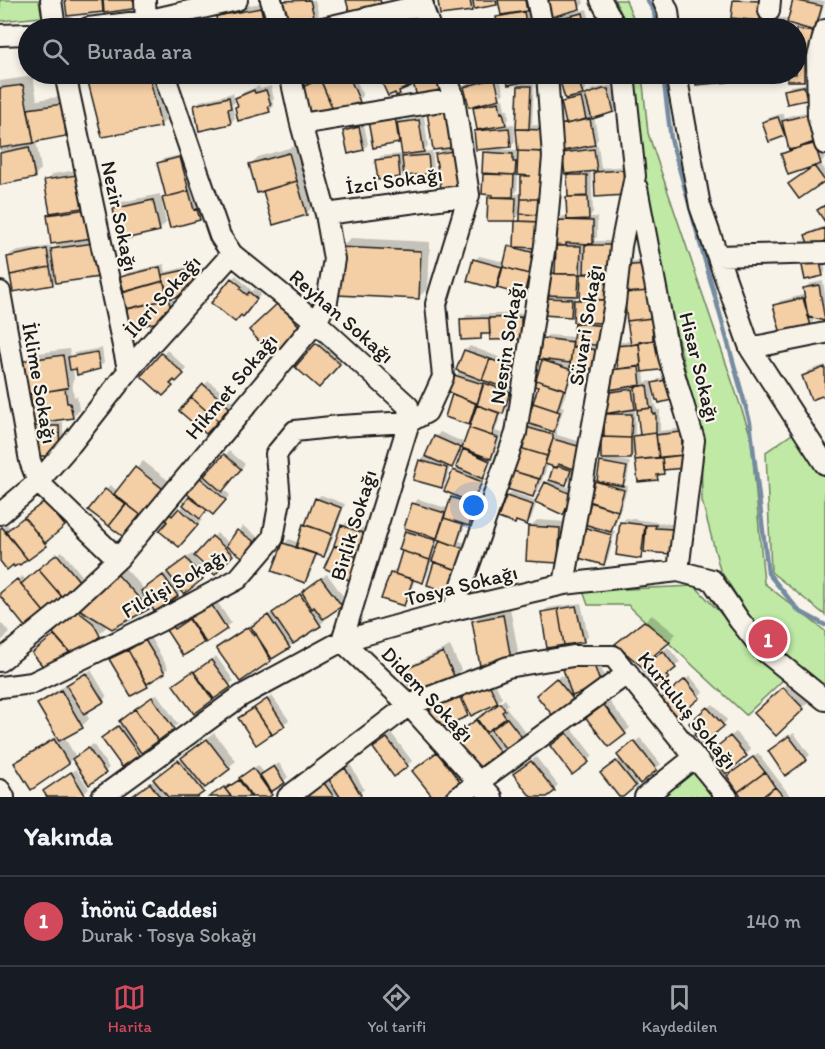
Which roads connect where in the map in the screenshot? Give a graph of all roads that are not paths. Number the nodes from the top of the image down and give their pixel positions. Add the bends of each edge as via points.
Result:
1 (51, 0) edge
2 (145, 0) edge
3 (237, 0) edge
4 (271, 0) edge
5 (537, 0) edge
6 (601, 0) edge
7 (663, 0) edge
8 (421, 3) edge
9 (54, 18) edge
10 (146, 18) edge
11 (172, 18) edge
12 (277, 18) edge
13 (362, 18) edge
14 (426, 18) edge
15 (541, 18) edge
16 (610, 18) edge
17 (669, 18) edge
18 (825, 30) edge
19 (18, 34) edge
20 (0, 35) edge
21 (67, 84) edge
22 (167, 84) edge
23 (292, 84) edge
24 (449, 84) edge
25 (548, 84) edge
26 (625, 84) edge
27 (678, 84) edge
28 (454, 99) junction
29 (301, 124) junction
30 (825, 144) edge
31 (635, 176) junction
32 (469, 195) junction
33 (326, 214) junction
34 (825, 253) edge
35 (232, 254) junction
36 (718, 256) junction
37 (0, 292) edge
38 (316, 322) junction
39 (825, 333) edge
40 (750, 348) junction
41 (128, 369) junction
42 (409, 422) junction
43 (825, 464) edge
44 (38, 482) junction
45 (0, 513) edge
46 (118, 559) junction
47 (678, 571) junction
48 (564, 584) junction
49 (453, 610) junction
50 (342, 641) junction
51 (0, 661) edge
52 (628, 673) junction
53 (0, 687) edge
54 (825, 700) edge
55 (409, 705) junction
56 (695, 757) junction
57 (478, 782) junction
58 (0, 790) edge
59 (4, 797) edge
60 (102, 797) edge
61 (288, 797) edge
62 (458, 797) edge
63 (492, 797) edge
64 (645, 797) edge
65 (727, 797) edge

1 - 9 street
2 - 10 street
3 - 11 street
4 - 12 street
5 - 15 street
6 - 16 street
7 - 17 street
8 - 13 street
8 - 14 street
18 - 30 street via 817,61 818,116
19 - 20 street
21 - 41 street, Nezir Sokağı
22 - 35 street, İleri Sokağı via 220,236
23 - 29 street, Hikmet Sokağı
24 - 28 street
25 - 49 street, Nesrin Sokağı via 553,157 545,245 516,433
26 - 31 street, Süvari Sokağı
27 - 36 street via 700,206
28 - 29 street
28 - 32 street
29 - 33 street, Hikmet Sokağı
31 - 47 street, Hisar Sokağı via 669,357 694,440
31 - 48 street, Süvari Sokağı
32 - 33 street, İzci Sokağı
32 - 42 street via 436,304 443,377 427,412
33 - 38 street, Hikmet Sokağı via 334,259 327,301
34 - 36 street
35 - 38 street, Reyhan Sokağı
35 - 41 street, İleri Sokağı
36 - 40 street
37 - 44 street, İklime Sokağı via 30,461
38 - 42 street, Reyhan Sokağı via 408,406
38 - 46 street, Hikmet Sokağı
39 - 40 street
40 - 43 street
41 - 44 street, İleri Sokağı
42 - 50 street, Birlik Sokağı
42 - 53 street, Fildişi Sokağı via 295,431 276,454 280,500 273,538 238,579 32,683
44 - 45 street, İleri Sokağı
44 - 46 street
46 - 51 street, Hikmet Sokağı
47 - 48 street, Tosya Sokağı
47 - 54 street, Tosya Sokağı via 712,580 763,650
48 - 49 street, Tosya Sokağı
49 - 50 street, Tosya Sokağı
50 - 55 street, Didem Sokağı
50 - 60 street, Tosya Sokağı via 241,696
52 - 55 street, Kurtuluş Sokağı via 613,656 573,656 508,667
52 - 56 street, Kurtuluş Sokağı
52 - 57 street
55 - 57 street, Didem Sokağı
55 - 61 street, Kurtuluş Sokağı
56 - 64 street
56 - 65 street, Kurtuluş Sokağı
57 - 62 street
57 - 63 street, Didem Sokağı
58 - 59 street

